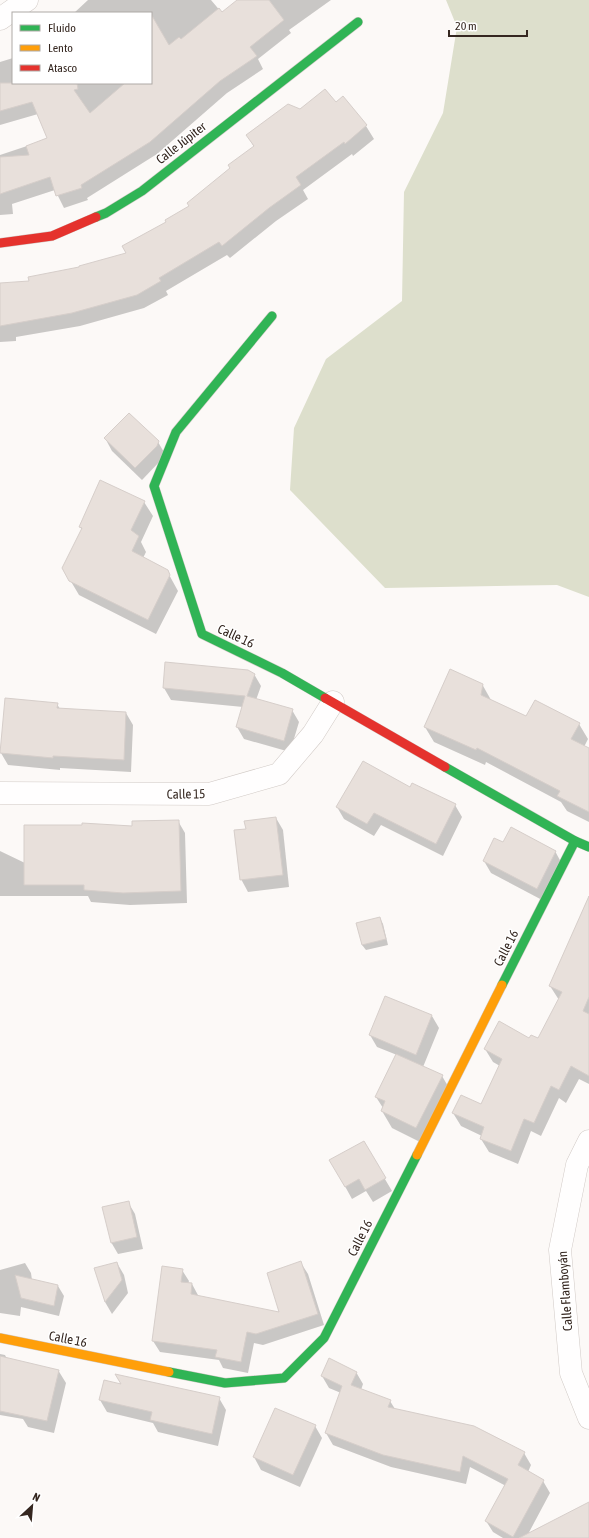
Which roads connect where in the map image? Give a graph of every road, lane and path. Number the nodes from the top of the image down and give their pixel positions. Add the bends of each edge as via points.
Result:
1 (26, 0) edge
2 (0, 19) edge
3 (358, 22) dead end
4 (0, 243) edge
5 (272, 316) dead end
6 (334, 702) junction
7 (0, 793) edge
8 (575, 841) junction
9 (589, 847) edge
10 (589, 1141) edge
11 (0, 1338) edge
12 (589, 1418) edge

1 - 2 street
3 - 4 street, Calle Júpiter via 142,191 106,213 52,236
5 - 6 street, Calle 16 via 176,432 154,486 202,634
6 - 7 street, Calle 15 via 313,734 279,774 209,794
6 - 8 street, Calle 16
8 - 9 street, Calle 16
8 - 11 street, Calle 16 via 324,1338 284,1378 225,1383
10 - 12 street, Calle Flamboyán via 577,1165 560,1250 571,1373

